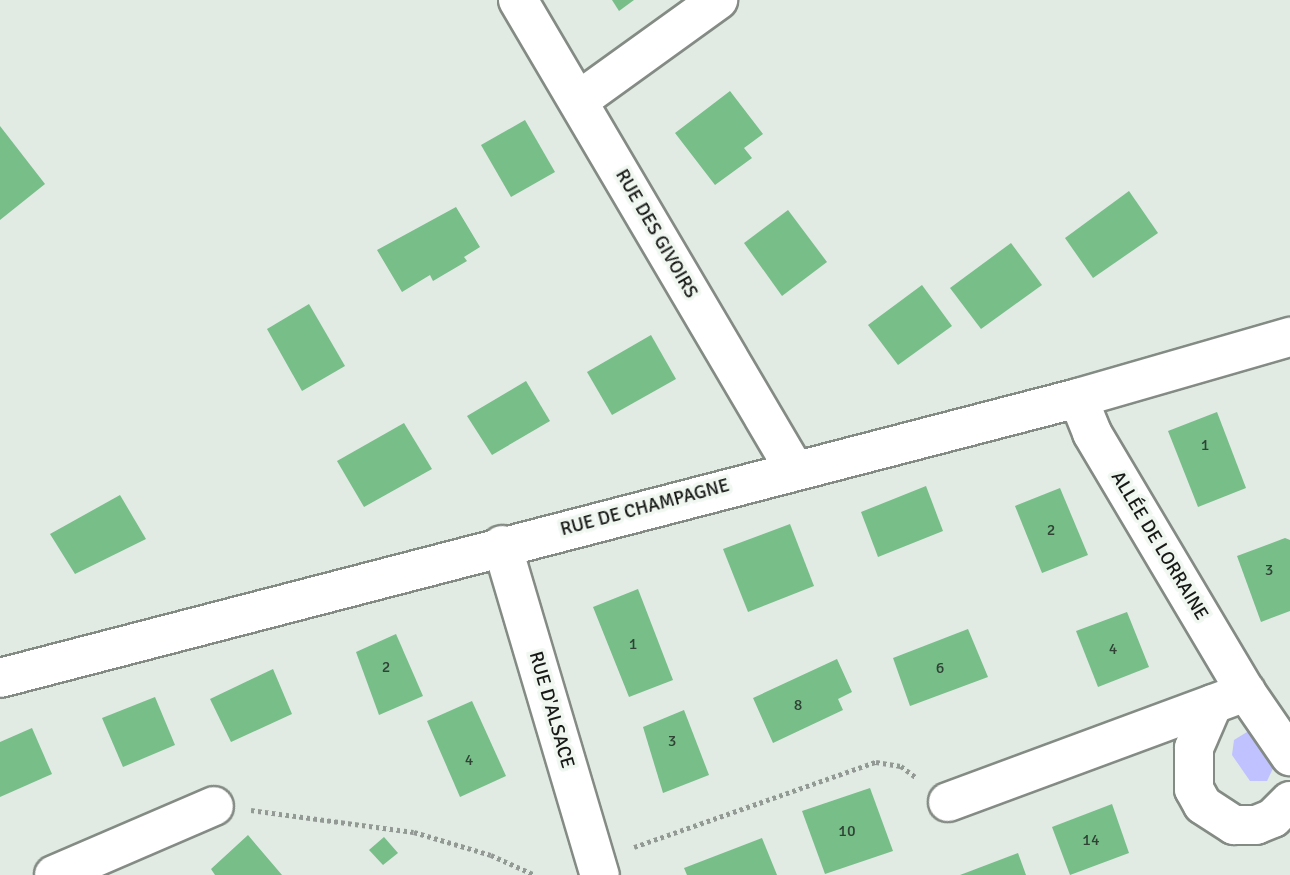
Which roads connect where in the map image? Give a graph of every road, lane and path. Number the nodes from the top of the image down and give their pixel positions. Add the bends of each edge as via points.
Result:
1 (518, 0) edge
2 (718, 0) edge
3 (579, 101) junction
4 (1290, 338) edge
5 (1077, 398) junction
6 (794, 469) junction
7 (502, 545) junction
8 (0, 678) edge
9 (1229, 698) junction
10 (1290, 756) edge
11 (1290, 801) edge
12 (948, 802) joint
13 (214, 806) joint
14 (597, 868) edge
15 (54, 875) edge
16 (535, 875) edge

1 - 3 street, RUE DES GIVOIRS
2 - 3 street
3 - 6 street, RUE DES GIVOIRS
4 - 5 street, RUE DE CHAMPAGNE
5 - 6 street, RUE DE CHAMPAGNE
5 - 9 street, ALLÉE DE LORRAINE
6 - 7 street, RUE DE CHAMPAGNE
7 - 8 street, RUE DE CHAMPAGNE
7 - 14 street, RUE D'ALSACE
9 - 10 street, ALLÉE DE LORRAINE
9 - 11 street via 1194,748 1194,789 1203,805 1234,825 1256,825 1273,818
9 - 12 street
12 - 14 path via 901,766 876,762
13 - 15 street
13 - 16 path via 414,832 491,855

